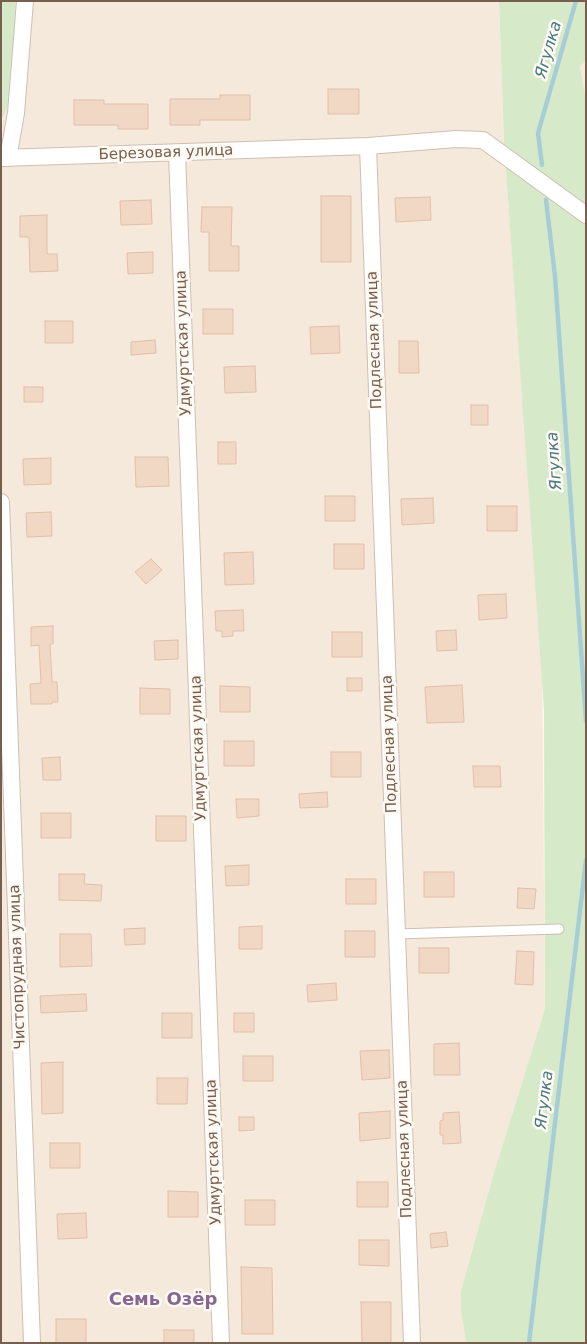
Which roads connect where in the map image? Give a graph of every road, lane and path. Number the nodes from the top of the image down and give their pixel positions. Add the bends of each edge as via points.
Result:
1 (25, 1) edge
2 (368, 146) junction
3 (177, 153) junction
4 (4, 158) edge
5 (586, 215) edge
6 (1, 502) edge
7 (559, 929) dead end
8 (397, 934) junction
9 (32, 1343) edge
10 (221, 1343) edge
11 (412, 1343) edge

1 - 4 street, Березовая улица via 16,113
2 - 3 street, Березовая улица
2 - 5 street, Березовая улица via 483,140
2 - 8 street, Подлесная улица
3 - 4 street, Березовая улица
3 - 10 street, Удмуртская улица
6 - 9 street, Чистопрудная улица
7 - 8 lane
8 - 11 street, Подлесная улица

